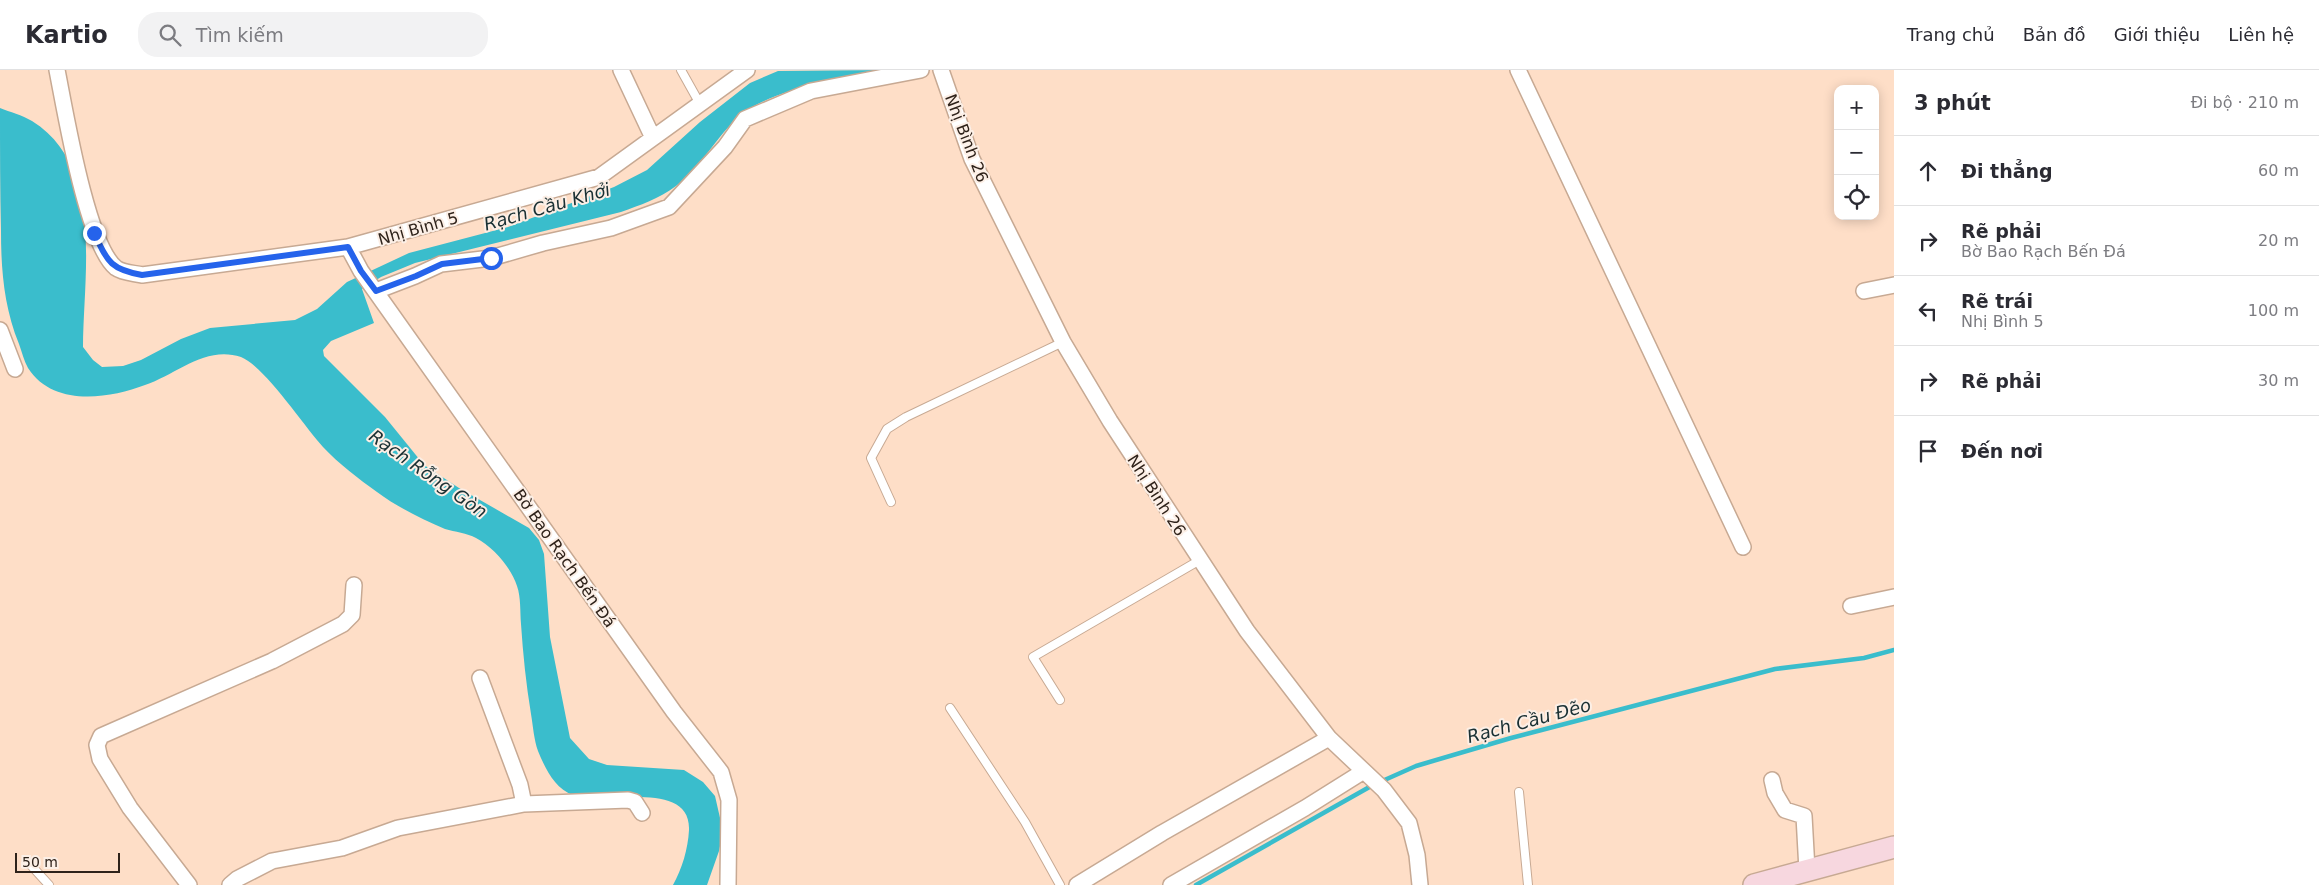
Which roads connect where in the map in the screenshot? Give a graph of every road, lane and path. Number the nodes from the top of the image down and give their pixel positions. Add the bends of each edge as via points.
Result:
1 (57, 70) edge
2 (621, 70) edge
3 (682, 70) edge
4 (921, 70) edge
5 (941, 70) edge
6 (1518, 70) edge
7 (739, 72) edge
8 (700, 104) junction
9 (653, 138) junction
10 (348, 247) junction
11 (1894, 285) edge
12 (374, 288) junction
13 (1864, 291) dead end
14 (0, 330) edge
15 (1063, 342) junction
16 (15, 369) dead end
17 (891, 502) dead end
18 (1743, 547) dead end
19 (1200, 560) junction
20 (354, 585) dead end
21 (1894, 597) edge
22 (1851, 606) dead end
23 (480, 678) dead end
24 (1060, 700) dead end
25 (950, 708) dead end
26 (1329, 738) junction
27 (1367, 773) junction
28 (1772, 780) dead end
29 (1519, 792) dead end
30 (524, 804) junction
31 (642, 813) dead end
32 (1894, 847) edge
33 (28, 862) dead end
34 (1807, 870) junction
35 (1786, 880) edge
36 (49, 885) edge
37 (189, 885) edge
38 (230, 885) edge
39 (728, 885) edge
40 (1060, 885) edge
41 (1077, 885) edge
42 (1171, 885) edge
43 (1420, 885) edge
44 (1528, 885) edge
45 (1754, 885) edge

1 - 10 street, Nhị Bình 5 via 94,233 104,254 118,269 142,275
2 - 9 street
3 - 8 lane
4 - 12 street via 811,92 745,119 725,147 668,207 611,228 491,258 442,264 416,276
5 - 15 street, Nhị Bình 26 via 972,159
6 - 18 street
7 - 8 street, Nhị Bình 5
8 - 9 street, Nhị Bình 5
9 - 10 street, Nhị Bình 5 via 599,177
10 - 12 street, Bờ Bao Rạch Bến Đá
11 - 13 street
12 - 39 street, Bờ Bao Rạch Bến Đá via 674,712 721,772 729,800
14 - 16 street
15 - 17 lane via 906,417 888,429 871,458
15 - 19 street, Nhị Bình 26
19 - 24 lane via 1033,657
19 - 26 street, Nhị Bình 26 via 1247,631
20 - 37 street via 352,615 343,624 272,661 101,736 97,745 100,759 130,808
21 - 22 street
23 - 30 street
25 - 40 lane via 1024,822
26 - 27 street, Nhị Bình 26
26 - 41 street
27 - 42 street
27 - 43 street, Nhị Bình 26 via 1409,823
28 - 34 street via 1785,810 1804,816
29 - 44 lane
30 - 31 street via 628,800 635,802
30 - 38 street via 398,828 342,848 272,861
32 - 34 street
33 - 36 lane
34 - 35 street
35 - 45 street

